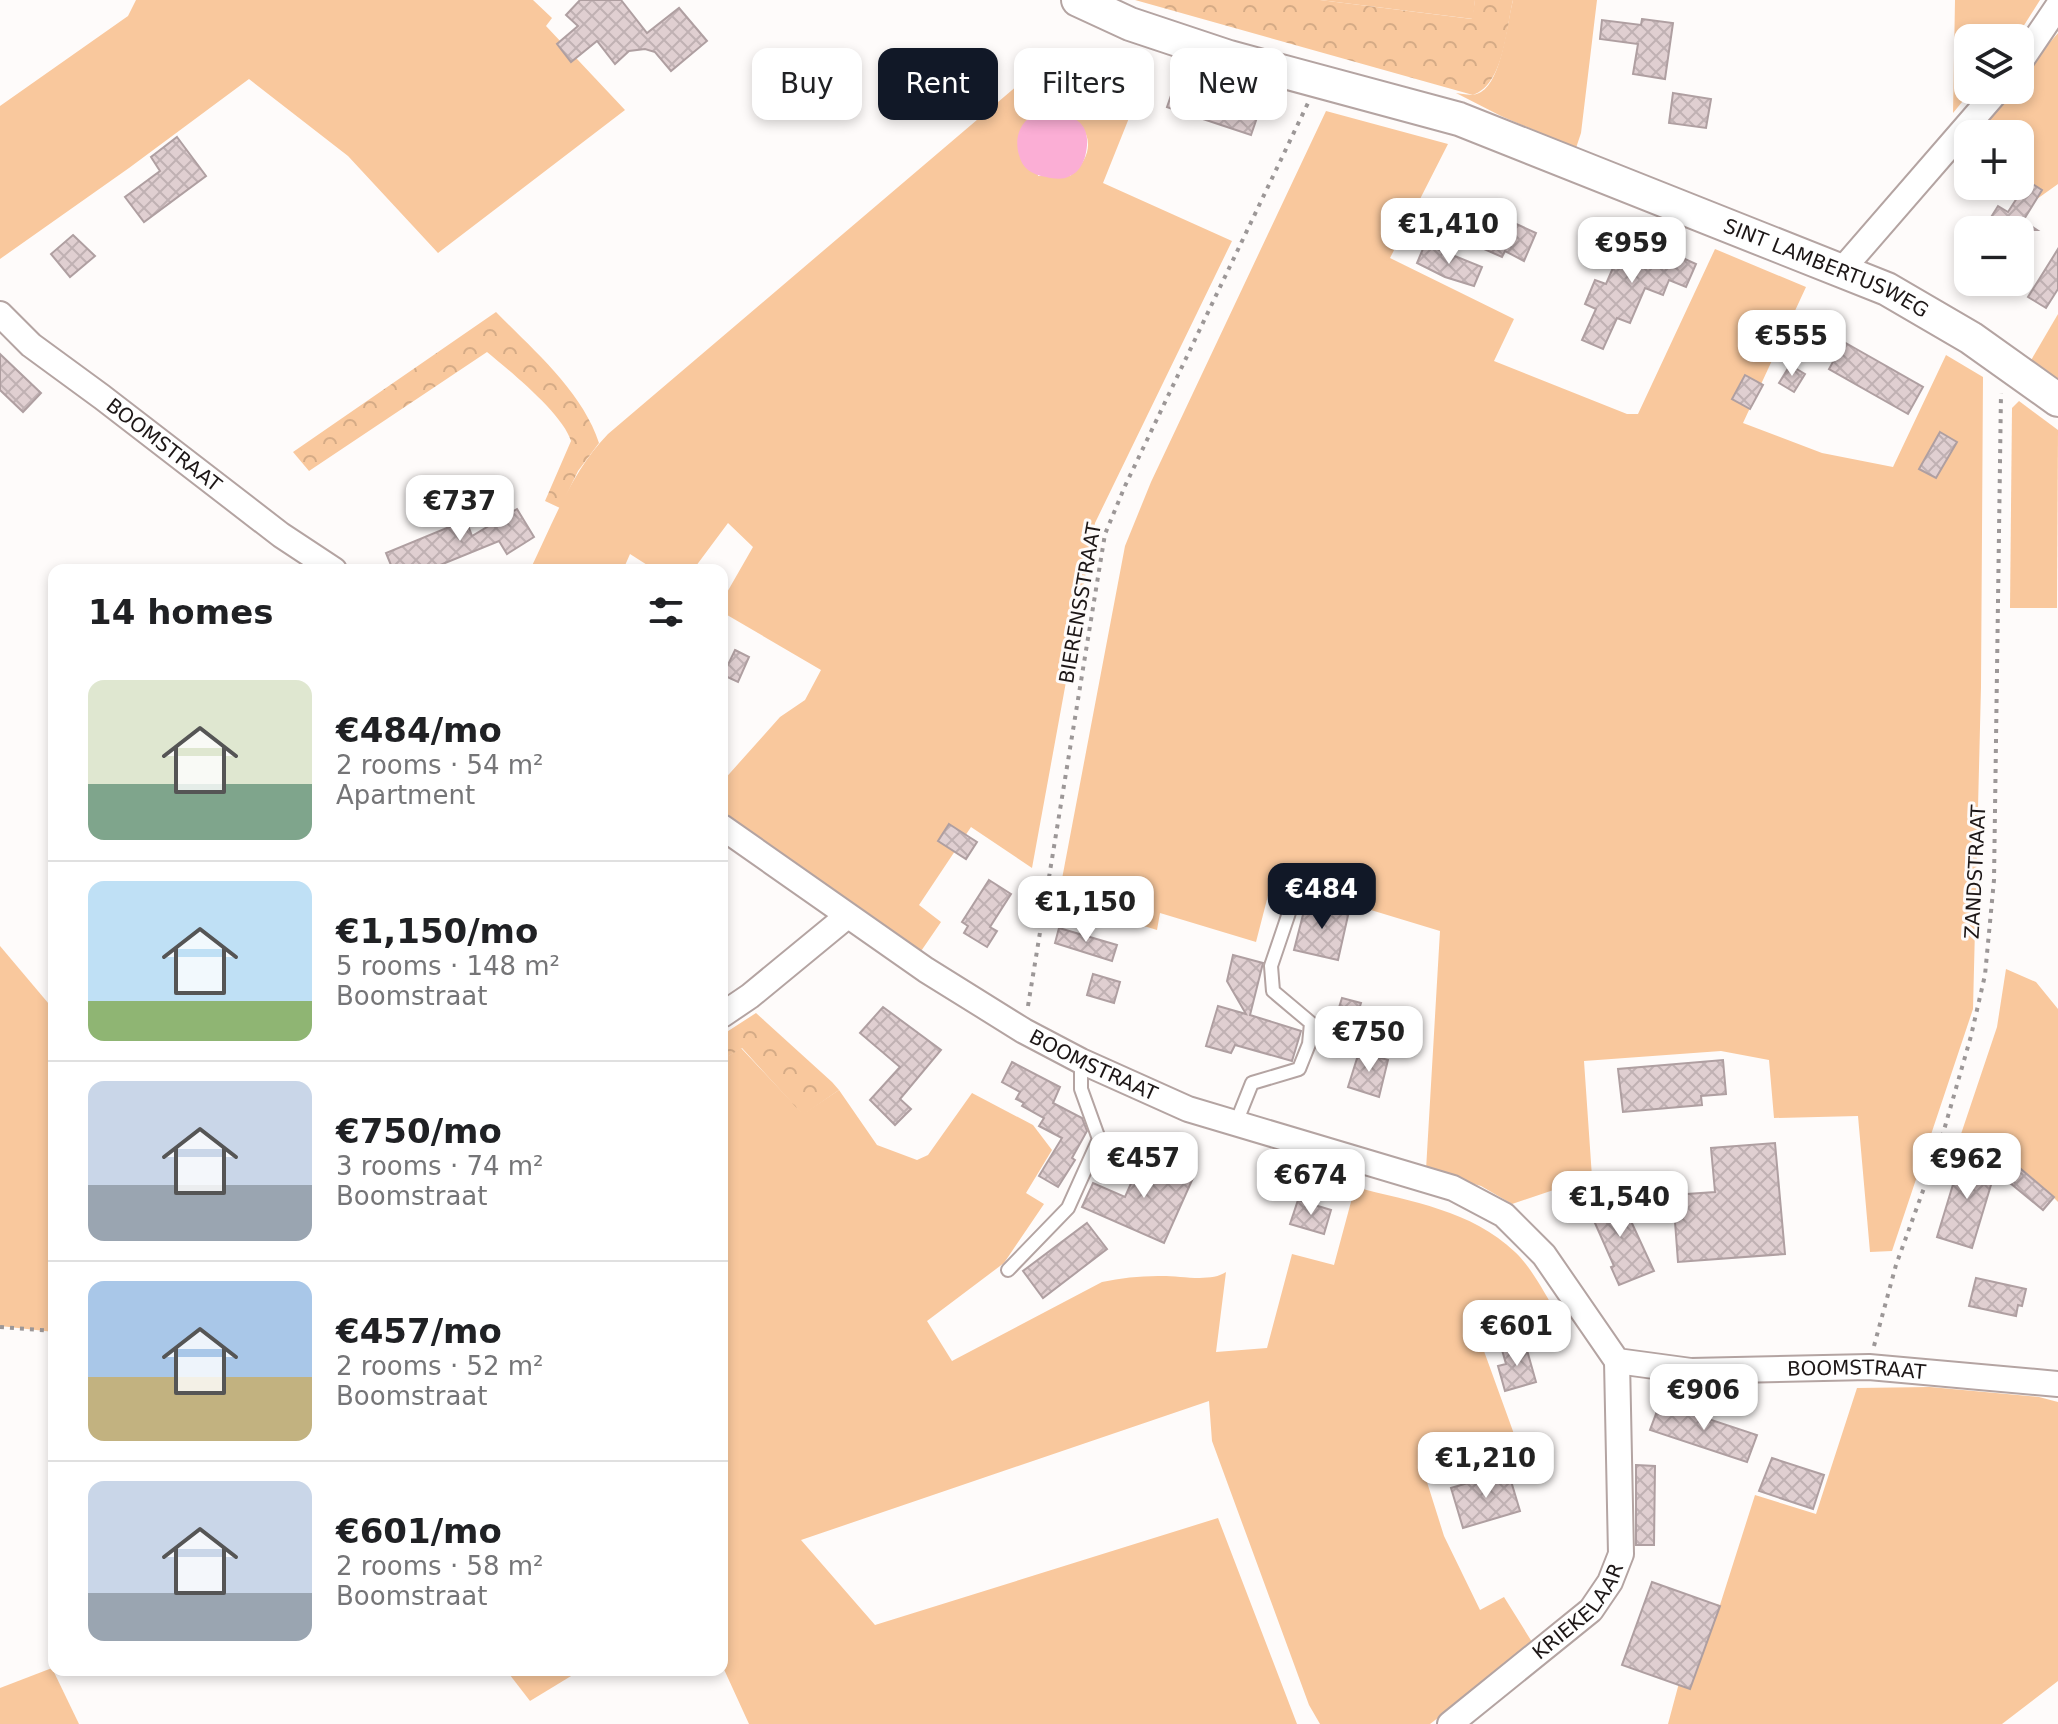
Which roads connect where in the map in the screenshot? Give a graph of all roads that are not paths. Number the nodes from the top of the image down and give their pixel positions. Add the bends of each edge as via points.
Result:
1 (1078, 0) edge
2 (2058, 6) edge
3 (2034, 41) edge
4 (1986, 104) edge
5 (1841, 271) junction
6 (0, 314) edge
7 (2058, 400) edge
8 (325, 564) edge
9 (728, 831) edge
10 (1294, 898) dead end
11 (846, 917) junction
12 (728, 1011) edge
13 (1081, 1061) junction
14 (1236, 1123) junction
15 (1008, 1270) dead end
16 (1617, 1361) junction
17 (2058, 1384) edge
18 (1450, 1724) edge

1 - 5 street, SINT LAMBERTUSWEG via 1130,24 1229,57 1459,119
2 - 3 street
4 - 5 street
5 - 7 street, SINT LAMBERTUSWEG via 1887,289 1971,338
6 - 8 street, BOOMSTRAAT via 31,345
9 - 11 street, BOOMSTRAAT
10 - 14 lane via 1271,966 1273,991 1311,1023 1309,1044 1299,1069 1252,1083
11 - 12 street
11 - 13 street, BOOMSTRAAT via 1024,1031
13 - 14 street, BOOMSTRAAT via 1188,1109
13 - 15 lane via 1081,1089 1099,1139 1068,1208
14 - 16 street, BOOMSTRAAT via 1453,1188 1504,1215 1544,1255
16 - 17 street, BOOMSTRAAT via 1691,1371 1869,1367
16 - 18 street, KRIEKELAAR via 1621,1554 1610,1582 1591,1610

